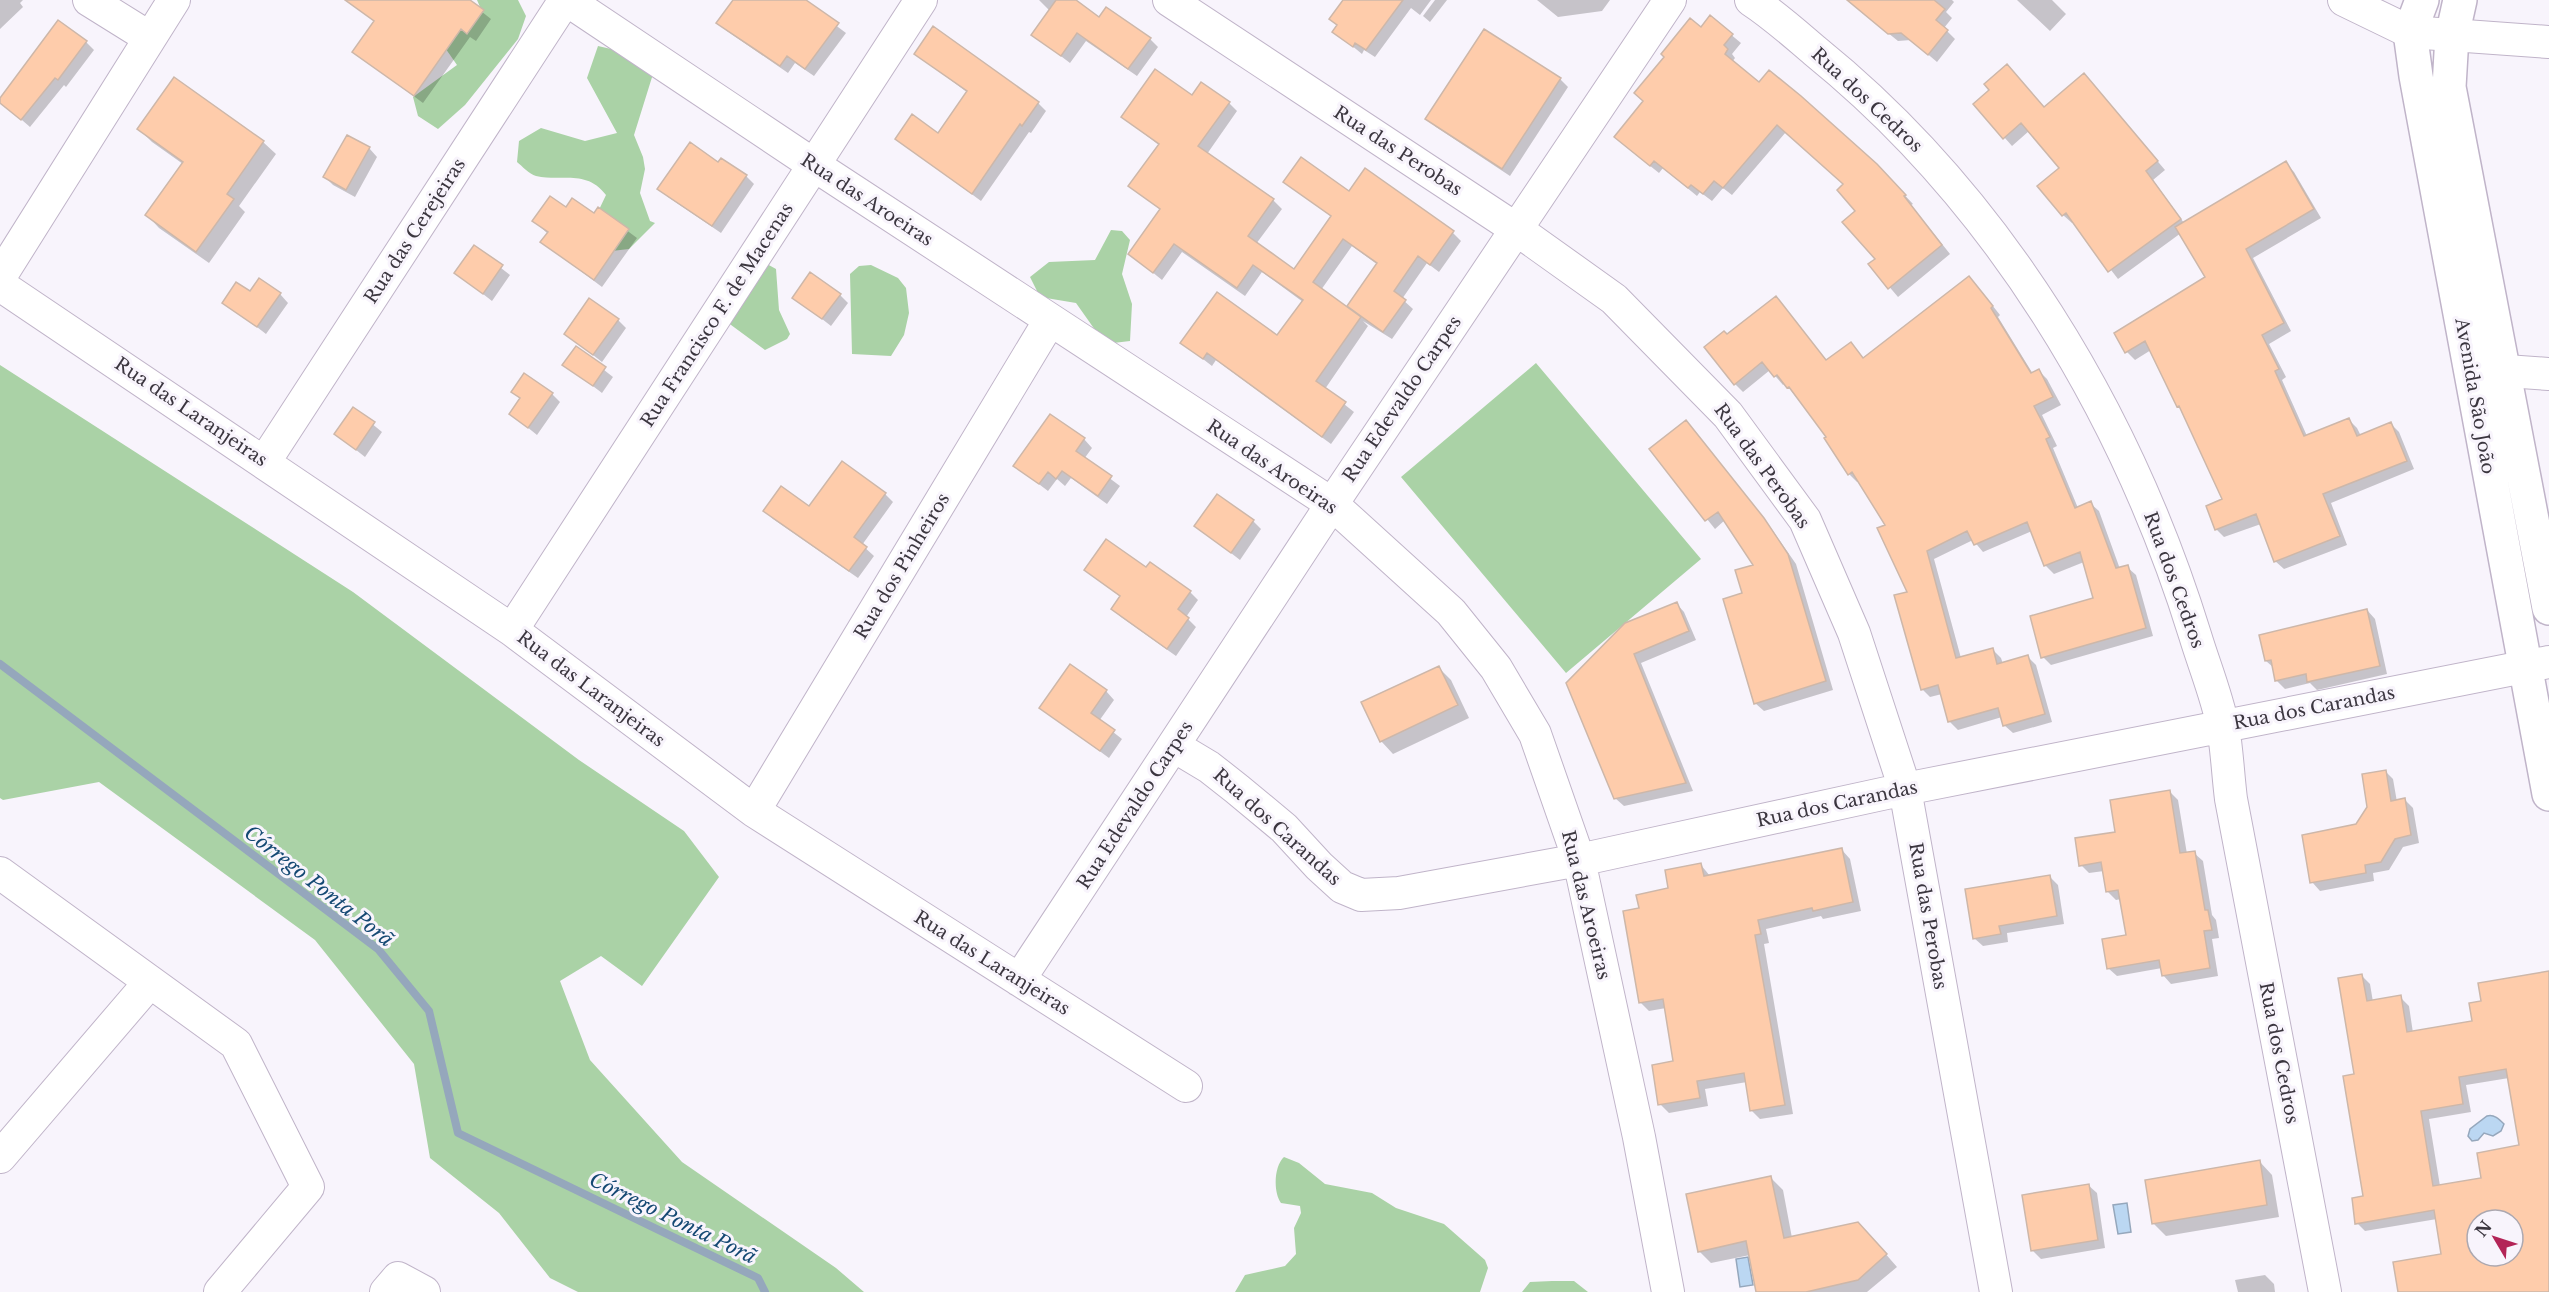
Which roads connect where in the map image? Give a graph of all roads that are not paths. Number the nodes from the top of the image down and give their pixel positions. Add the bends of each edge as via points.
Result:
1 (89, 0) edge
2 (174, 0) edge
3 (566, 0) edge
4 (921, 0) edge
5 (1169, 0) edge
6 (1670, 0) edge
7 (1751, 0) edge
8 (2344, 0) edge
9 (2422, 0) edge
10 (2460, 0) edge
11 (2410, 32) junction
12 (2452, 36) junction
13 (150, 38) junction
14 (2549, 42) edge
15 (813, 165) junction
16 (1516, 229) junction
17 (0, 277) edge
18 (0, 285) edge
19 (1050, 320) junction
20 (2469, 368) junction
21 (2504, 371) junction
22 (2549, 374) edge
23 (265, 461) junction
24 (1332, 504) junction
25 (2549, 608) edge
26 (512, 630) junction
27 (2537, 664) edge
28 (2223, 726) junction
29 (1174, 746) junction
30 (1905, 789) junction
31 (2549, 794) edge
32 (754, 811) junction
33 (1579, 860) junction
34 (0, 873) edge
35 (1019, 981) junction
36 (150, 982) junction
37 (1186, 1086) dead end
38 (0, 1157) edge
39 (220, 1292) edge
40 (386, 1292) edge
41 (424, 1292) edge
42 (1668, 1292) edge
43 (1996, 1292) edge
44 (2325, 1292) edge

1 - 13 street
2 - 13 street
3 - 15 street, Rua das Aroeiras
3 - 23 street, Rua das Cerejeiras
4 - 15 street, Rua Francisco F. de Macenas
5 - 16 street, Rua das Perobas
6 - 16 street, Rua Edevaldo Carpes
7 - 28 street, Rua dos Cedros via 1841,72 1909,135 2021,272 2098,398 2147,502 2181,591
8 - 11 street
9 - 11 street, Avenida São João
10 - 12 street, Avenida São João
11 - 12 street
11 - 20 street, Avenida São João
12 - 14 street
12 - 21 street, Avenida São João via 2450,87
13 - 17 street
15 - 19 street, Rua das Aroeiras
15 - 26 street, Rua Francisco F. de Macenas
16 - 24 street, Rua Edevaldo Carpes
16 - 30 street, Rua das Perobas via 1614,299 1728,415 1805,520 1854,633
18 - 23 street, Rua das Laranjeiras
19 - 24 street, Rua das Aroeiras
19 - 32 street, Rua dos Pinheiros
20 - 21 street
20 - 27 street, Avenida São João
21 - 22 street
21 - 25 street, Avenida São João
23 - 26 street, Rua das Laranjeiras
24 - 29 street, Rua Edevaldo Carpes
24 - 33 street, Rua das Aroeiras via 1451,612 1496,668 1535,734
26 - 32 street, Rua das Laranjeiras
27 - 28 street, Rua dos Carandas
27 - 31 street, Avenida São João
28 - 30 street, Rua dos Carandas
28 - 44 street, Rua dos Cedros via 2231,799
29 - 33 street, Rua dos Carandas via 1209,767 1284,828 1342,887 1361,895 1399,893
29 - 35 street, Rua Edevaldo Carpes
30 - 33 street, Rua dos Carandas
30 - 43 street, Rua das Perobas
32 - 35 street, Rua das Laranjeiras
33 - 42 street, Rua das Aroeiras
34 - 36 street
35 - 37 street, Rua das Laranjeiras
36 - 38 street
36 - 39 street via 236,1044 308,1187
40 - 41 street via 398,1278

